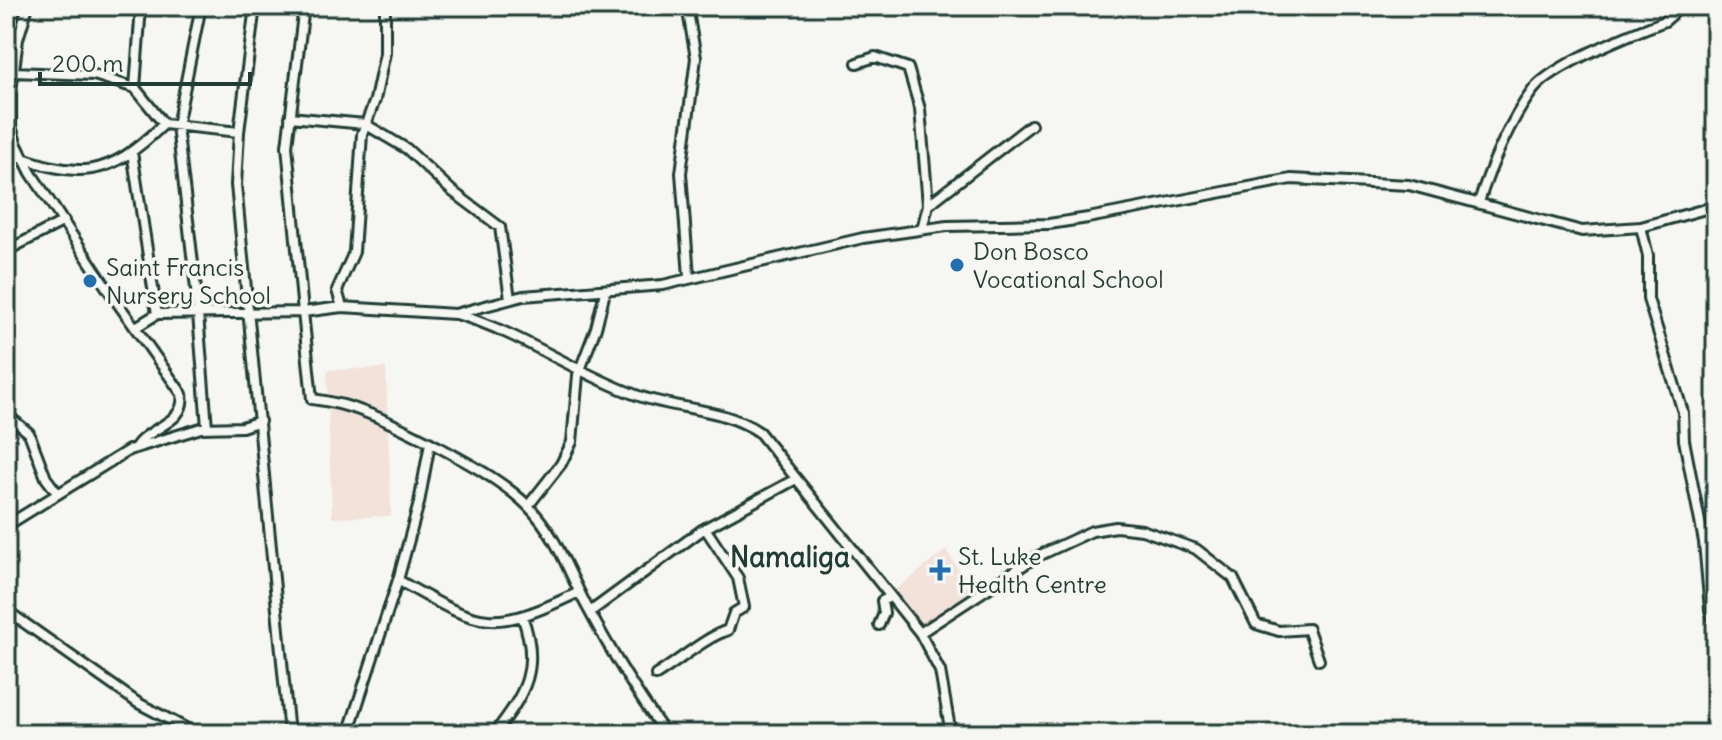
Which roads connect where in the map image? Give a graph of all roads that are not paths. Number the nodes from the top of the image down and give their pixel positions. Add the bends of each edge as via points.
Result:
1 (28, 6) edge
2 (141, 6) edge
3 (201, 6) edge
4 (255, 6) edge
5 (304, 6) edge
6 (385, 6) edge
7 (687, 6) edge
8 (1671, 6) edge
9 (857, 63) dead end
10 (11, 67) edge
11 (135, 88) junction
12 (290, 117) junction
13 (164, 124) junction
14 (365, 124) junction
15 (1031, 125) dead end
16 (177, 126) junction
17 (239, 132) junction
18 (6, 152) edge
19 (132, 152) junction
20 (22, 158) junction
21 (1479, 202) junction
22 (928, 205) junction
23 (1716, 206) edge
24 (64, 221) junction
25 (1641, 227) junction
26 (922, 229) junction
27 (6, 251) edge
28 (689, 276) junction
29 (605, 292) junction
30 (510, 299) junction
31 (342, 307) junction
32 (250, 310) junction
33 (303, 312) junction
34 (197, 313) junction
35 (157, 314) junction
36 (455, 314) junction
37 (136, 327) junction
38 (579, 371) junction
39 (6, 414) edge
40 (260, 421) junction
41 (207, 427) junction
42 (430, 443) junction
43 (135, 448) junction
44 (796, 479) junction
45 (58, 494) junction
46 (528, 506) junction
47 (6, 526) edge
48 (705, 528) junction
49 (398, 580) junction
50 (579, 592) junction
51 (890, 597) junction
52 (6, 610) edge
53 (590, 612) junction
54 (522, 616) junction
55 (879, 625) dead end
56 (1716, 625) edge
57 (920, 633) junction
58 (1319, 660) dead end
59 (656, 675) dead end
60 (197, 734) edge
61 (289, 734) edge
62 (348, 734) edge
63 (494, 734) edge
64 (666, 734) edge
65 (951, 734) edge

1 - 10 street
2 - 11 street
3 - 16 street
4 - 17 street
5 - 12 street
6 - 14 street via 385,53
7 - 28 street via 696,58 682,149
8 - 21 street via 1673,14 1665,21 1578,59 1533,91 1492,164
9 - 22 street via 875,57 908,68 920,109
10 - 11 street via 94,75
10 - 20 street via 11,126
11 - 13 street
12 - 14 street
12 - 33 street via 288,159
13 - 16 street
13 - 19 street
14 - 30 street via 407,149 500,227
14 - 31 street via 354,252 337,290
15 - 22 street
16 - 17 street
16 - 34 street
17 - 32 street via 236,185
18 - 20 street
19 - 20 street via 94,172
19 - 35 street
20 - 24 street
21 - 25 street via 1582,231
21 - 26 street via 1409,185 1291,179 1049,224
22 - 26 street
23 - 25 street
24 - 27 street
24 - 37 street
25 - 56 street via 1648,256 1648,299 1683,412
26 - 28 street
28 - 29 street
29 - 30 street
29 - 38 street
30 - 36 street
31 - 33 street
31 - 36 street
32 - 33 street
32 - 34 street
32 - 40 street
33 - 42 street via 312,399 373,414
34 - 35 street
34 - 41 street
35 - 37 street
36 - 38 street via 516,334
37 - 43 street via 176,382 183,401 177,415
38 - 44 street via 637,395 749,425 768,440
38 - 46 street via 572,442
39 - 45 street via 29,433
40 - 41 street
40 - 61 street
41 - 43 street
42 - 46 street
42 - 49 street
43 - 45 street
44 - 48 street
44 - 51 street
45 - 47 street
46 - 50 street via 556,545
48 - 53 street
48 - 59 street via 738,578 744,607 734,613 728,630 713,634 706,644
49 - 54 street via 476,620
49 - 62 street
50 - 53 street
50 - 54 street
51 - 55 street via 882,601
51 - 57 street
52 - 60 street via 138,703
53 - 64 street
54 - 63 street via 532,643 531,665 521,696
57 - 58 street via 1072,538 1128,527 1196,549 1233,578 1256,624 1279,631 1308,629
57 - 65 street via 940,671

